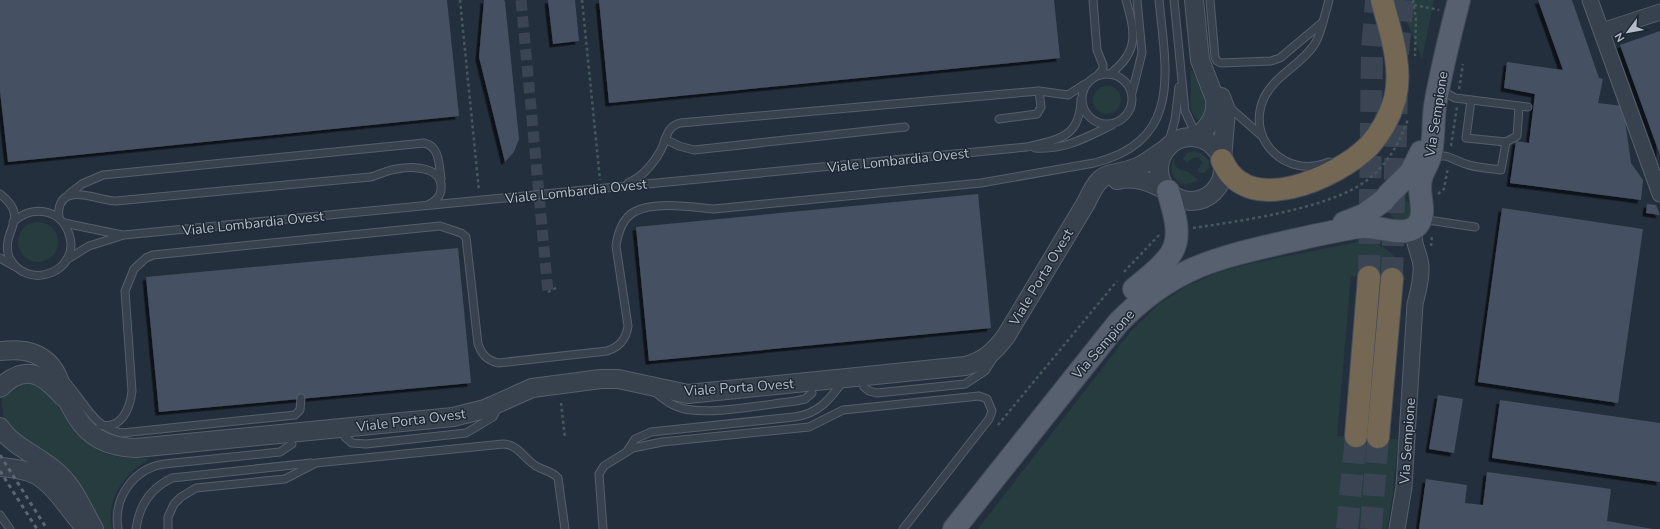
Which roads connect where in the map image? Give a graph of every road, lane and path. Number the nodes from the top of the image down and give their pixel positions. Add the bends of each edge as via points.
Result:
1 (460, 0) edge
2 (582, 0) edge
3 (1093, 0) edge
4 (1126, 0) edge
5 (1137, 0) edge
6 (1159, 0) edge
7 (1174, 0) edge
8 (1194, 0) edge
9 (1210, 0) edge
10 (1329, 0) edge
11 (1446, 0) edge
12 (1459, 0) edge
13 (1590, 0) edge
14 (1384, 8) edge
15 (1660, 12) edge
16 (1323, 22) junction
17 (1602, 31) junction
18 (1110, 74) junction
19 (1181, 74) junction
20 (1098, 75) junction
21 (1205, 76) junction
22 (1389, 77) dead end
23 (1086, 84) junction
24 (1440, 85) junction
25 (1038, 91) junction
26 (1132, 93) junction
27 (1222, 97) junction
28 (1081, 99) junction
29 (1471, 100) junction
30 (1519, 106) junction
31 (1528, 107) dead end
32 (999, 119) dead end
33 (1118, 122) junction
34 (905, 127) dead end
35 (1197, 138) junction
36 (665, 139) junction
37 (1266, 142) junction
38 (1506, 142) junction
39 (1026, 147) junction
40 (1167, 148) junction
41 (1335, 159) dead end
42 (1222, 160) junction
43 (1427, 165) junction
44 (441, 184) junction
45 (619, 187) junction
46 (600, 188) junction
47 (1168, 191) junction
48 (0, 194) edge
49 (1660, 194) edge
50 (66, 196) junction
51 (1386, 198) junction
52 (480, 201) junction
53 (1086, 203) junction
54 (426, 206) junction
55 (1421, 218) junction
56 (61, 220) junction
57 (11, 225) junction
58 (1475, 227) dead end
59 (1393, 230) junction
60 (2, 235) dead end
61 (124, 235) junction
62 (1307, 237) junction
63 (0, 258) edge
64 (66, 260) junction
65 (15, 266) junction
66 (1369, 277) tunnel mouth
67 (1392, 280) tunnel mouth
68 (558, 287) dead end
69 (548, 292) dead end
70 (1415, 304) junction
71 (1006, 336) junction
72 (0, 351) edge
73 (56, 371) junction
74 (1074, 377) junction
75 (846, 378) junction
76 (648, 386) junction
77 (864, 387) dead end
78 (0, 388) edge
79 (812, 393) dead end
80 (301, 398) dead end
81 (561, 403) dead end
82 (68, 404) junction
83 (500, 404) junction
84 (100, 424) junction
85 (0, 427) edge
86 (1356, 436) tunnel mouth
87 (345, 437) dead end
88 (1378, 437) tunnel mouth
89 (565, 439) dead end
90 (292, 444) dead end
91 (628, 450) junction
92 (316, 463) junction
93 (0, 467) edge
94 (0, 515) edge
95 (10, 529) edge
96 (86, 529) edge
97 (94, 529) edge
98 (118, 529) edge
99 (136, 529) edge
100 (168, 529) edge
101 (565, 529) edge
102 (604, 529) edge
103 (904, 529) edge
104 (954, 529) edge
105 (1397, 529) edge

1 - 52 path
2 - 46 path
3 - 20 lane via 1097,50 1103,65
4 - 18 lane via 1133,26 1133,41 1129,55 1120,67
5 - 26 lane via 1142,53
6 - 84 lane via 1166,74 1164,100 1149,129 1131,147 1108,160 981,183 714,209 681,206 645,208 634,212 624,221 618,233 616,246 627,334 616,348 607,351 498,363 489,361 481,353 478,344 466,237 462,232 440,226 152,255 134,269 125,291 132,391 130,406 118,423 109,426
7 - 19 lane
8 - 21 street via 1198,52
9 - 16 lane via 1215,57 1219,62 1275,60
10 - 16 lane
11 - 51 main road, Via Sempione via 1424,101 1421,154 1411,172
12 - 24 main road, Via Sempione
13 - 17 street
14 - 22 lane
14 - 42 highway via 1396,60 1398,84 1387,120 1368,147 1322,178 1276,190 1260,189 1238,181 1226,169
15 - 17 street
16 - 37 lane via 1315,44 1265,96 1259,110 1259,118
17 - 49 street
18 - 20 lane
18 - 26 lane via 1124,80
19 - 35 lane via 1185,111
19 - 40 lane via 1175,120
20 - 23 lane
21 - 27 street
21 - 35 street via 1216,106 1209,125
23 - 25 lane via 1068,95
23 - 28 lane via 1081,92
24 - 29 lane via 1446,93 1455,98
24 - 43 main road, Via Sempione
25 - 32 lane via 1040,107 1037,114
25 - 36 lane via 680,123 668,130
26 - 33 lane via 1130,110
27 - 37 lane
27 - 42 street via 1226,110
28 - 33 lane via 1086,114 1095,122
28 - 39 lane, Viale Lombardia Ovest via 1078,121 1070,133 1058,139
29 - 30 lane
29 - 38 lane via 1466,138
30 - 31 lane
30 - 38 lane via 1517,136
33 - 39 lane, Viale Lombardia Ovest via 1068,145 1051,149
34 - 36 lane via 694,150
35 - 40 street via 1180,138
35 - 42 street via 1212,145
36 - 45 lane via 661,150 647,170 634,181
37 - 41 lane via 1277,157 1290,165 1316,166
38 - 43 lane via 1500,170 1466,164 1447,156 1435,158
39 - 45 lane, Viale Lombardia Ovest
40 - 47 street via 1160,158 1159,171
40 - 53 street, Viale Porta Ovest via 1142,165 1103,177 1094,186
42 - 47 street via 1223,172 1219,184 1204,198 1185,200
43 - 55 main road, Via Sempione via 1419,189
44 - 50 lane via 433,172 419,168 402,168 370,177 116,201 75,193
44 - 50 lane via 437,154 432,146 424,143 103,176 82,184
44 - 54 lane via 440,195
45 - 46 lane, Viale Lombardia Ovest
46 - 52 lane, Viale Lombardia Ovest
47 - 53 street, Viale Porta Ovest via 1149,181 1127,178 1108,183
47 - 74 main road via 1178,230 1174,249 1161,267 1128,293 1109,314 1100,326
48 - 57 lane via 12,207 15,217
50 - 56 lane via 60,204
51 - 55 main road via 1394,192 1408,191 1419,200
51 - 59 main road via 1381,206 1382,220
51 - 62 main road, Via Sempione via 1364,215
52 - 54 lane, Viale Lombardia Ovest
53 - 71 street, Viale Porta Ovest
54 - 61 lane, Viale Lombardia Ovest
55 - 58 lane
55 - 59 main road, Via Sempione via 1404,232
55 - 70 street, Via Sempione via 1414,238 1422,275
56 - 57 lane via 53,213 38,210 25,213
56 - 61 lane, Viale Lombardia Ovest
56 - 64 lane via 70,237
57 - 60 lane
57 - 65 lane via 5,242 7,254
59 - 62 main road, Via Sempione via 1368,226
59 - 70 street, Via Sempione via 1411,256
61 - 64 lane, Viale Lombardia Ovest via 89,246
62 - 74 main road, Via Sempione via 1221,257 1174,278 1151,293 1127,314
63 - 65 lane
64 - 65 lane via 55,271 42,276 28,274
66 - 86 highway
67 - 88 highway
68 - 69 path
70 - 105 street, Via Sempione via 1404,487
71 - 75 street, Viale Porta Ovest via 990,355 965,366
71 - 77 lane via 985,371 964,384 877,393
72 - 73 street, Viale Porta Ovest via 29,352 44,359
73 - 82 street, Viale Porta Ovest
73 - 84 lane
74 - 104 main road, Via Sempione
75 - 76 street, Viale Porta Ovest via 688,394
75 - 91 lane via 826,404 809,414 651,432 635,439
76 - 79 lane via 667,402 678,407 703,411 796,401 805,399
76 - 83 street, Viale Porta Ovest via 601,379 532,388
78 - 82 street, Viale Porta Ovest via 5,382 20,375 42,377
80 - 84 lane via 300,410 291,416 122,433 113,432
81 - 89 path
82 - 83 street, Viale Porta Ovest via 93,437 113,446 136,448 453,417
83 - 87 lane via 493,417 466,433 366,444 352,443
85 - 97 street via 11,439 62,477
90 - 98 lane via 280,452 164,464 148,468 137,476 123,493 118,508
91 - 102 lane via 604,466 599,474
91 - 103 lane via 648,444 809,427 843,410 980,396 987,399 992,411 990,419
92 - 99 lane via 172,478 149,496 138,518
92 - 100 lane via 285,479 196,488 174,504 168,517
92 - 101 lane via 508,444 537,467 558,478
93 - 96 street via 24,470 44,480
94 - 95 lane

